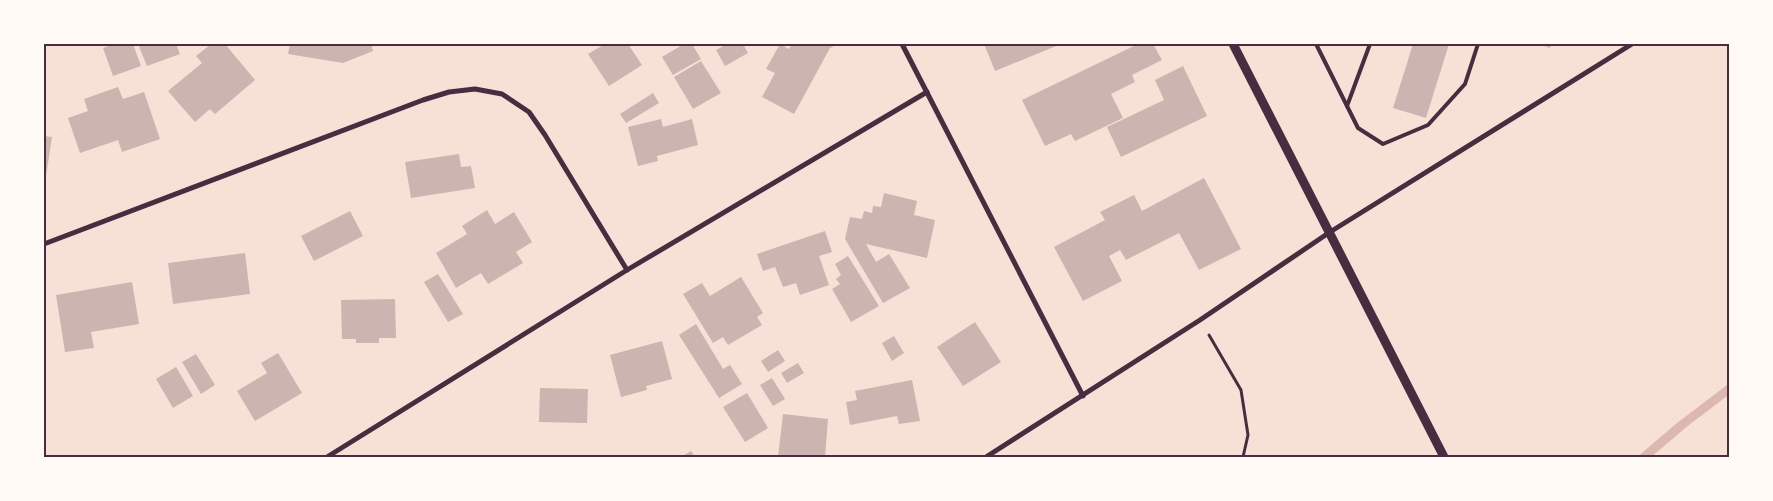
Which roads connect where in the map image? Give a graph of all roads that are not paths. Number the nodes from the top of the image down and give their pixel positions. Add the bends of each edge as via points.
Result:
1 (902, 44) edge
2 (1234, 44) edge
3 (1316, 44) edge
4 (1370, 44) edge
5 (1478, 44) edge
6 (1632, 44) edge
7 (926, 92) junction
8 (1347, 106) junction
9 (1330, 232) junction
10 (44, 244) edge
11 (627, 270) junction
12 (1082, 396) junction
13 (326, 457) edge
14 (986, 457) edge
15 (1444, 457) edge

1 - 7 street
2 - 9 street
3 - 8 lane
4 - 8 lane
5 - 8 lane via 1465,84 1428,124 1383,144 1358,128
6 - 9 street
7 - 11 street
7 - 12 street
9 - 12 street
9 - 15 street
10 - 11 street via 423,100 475,89 502,94 529,112
11 - 13 street
12 - 14 street

